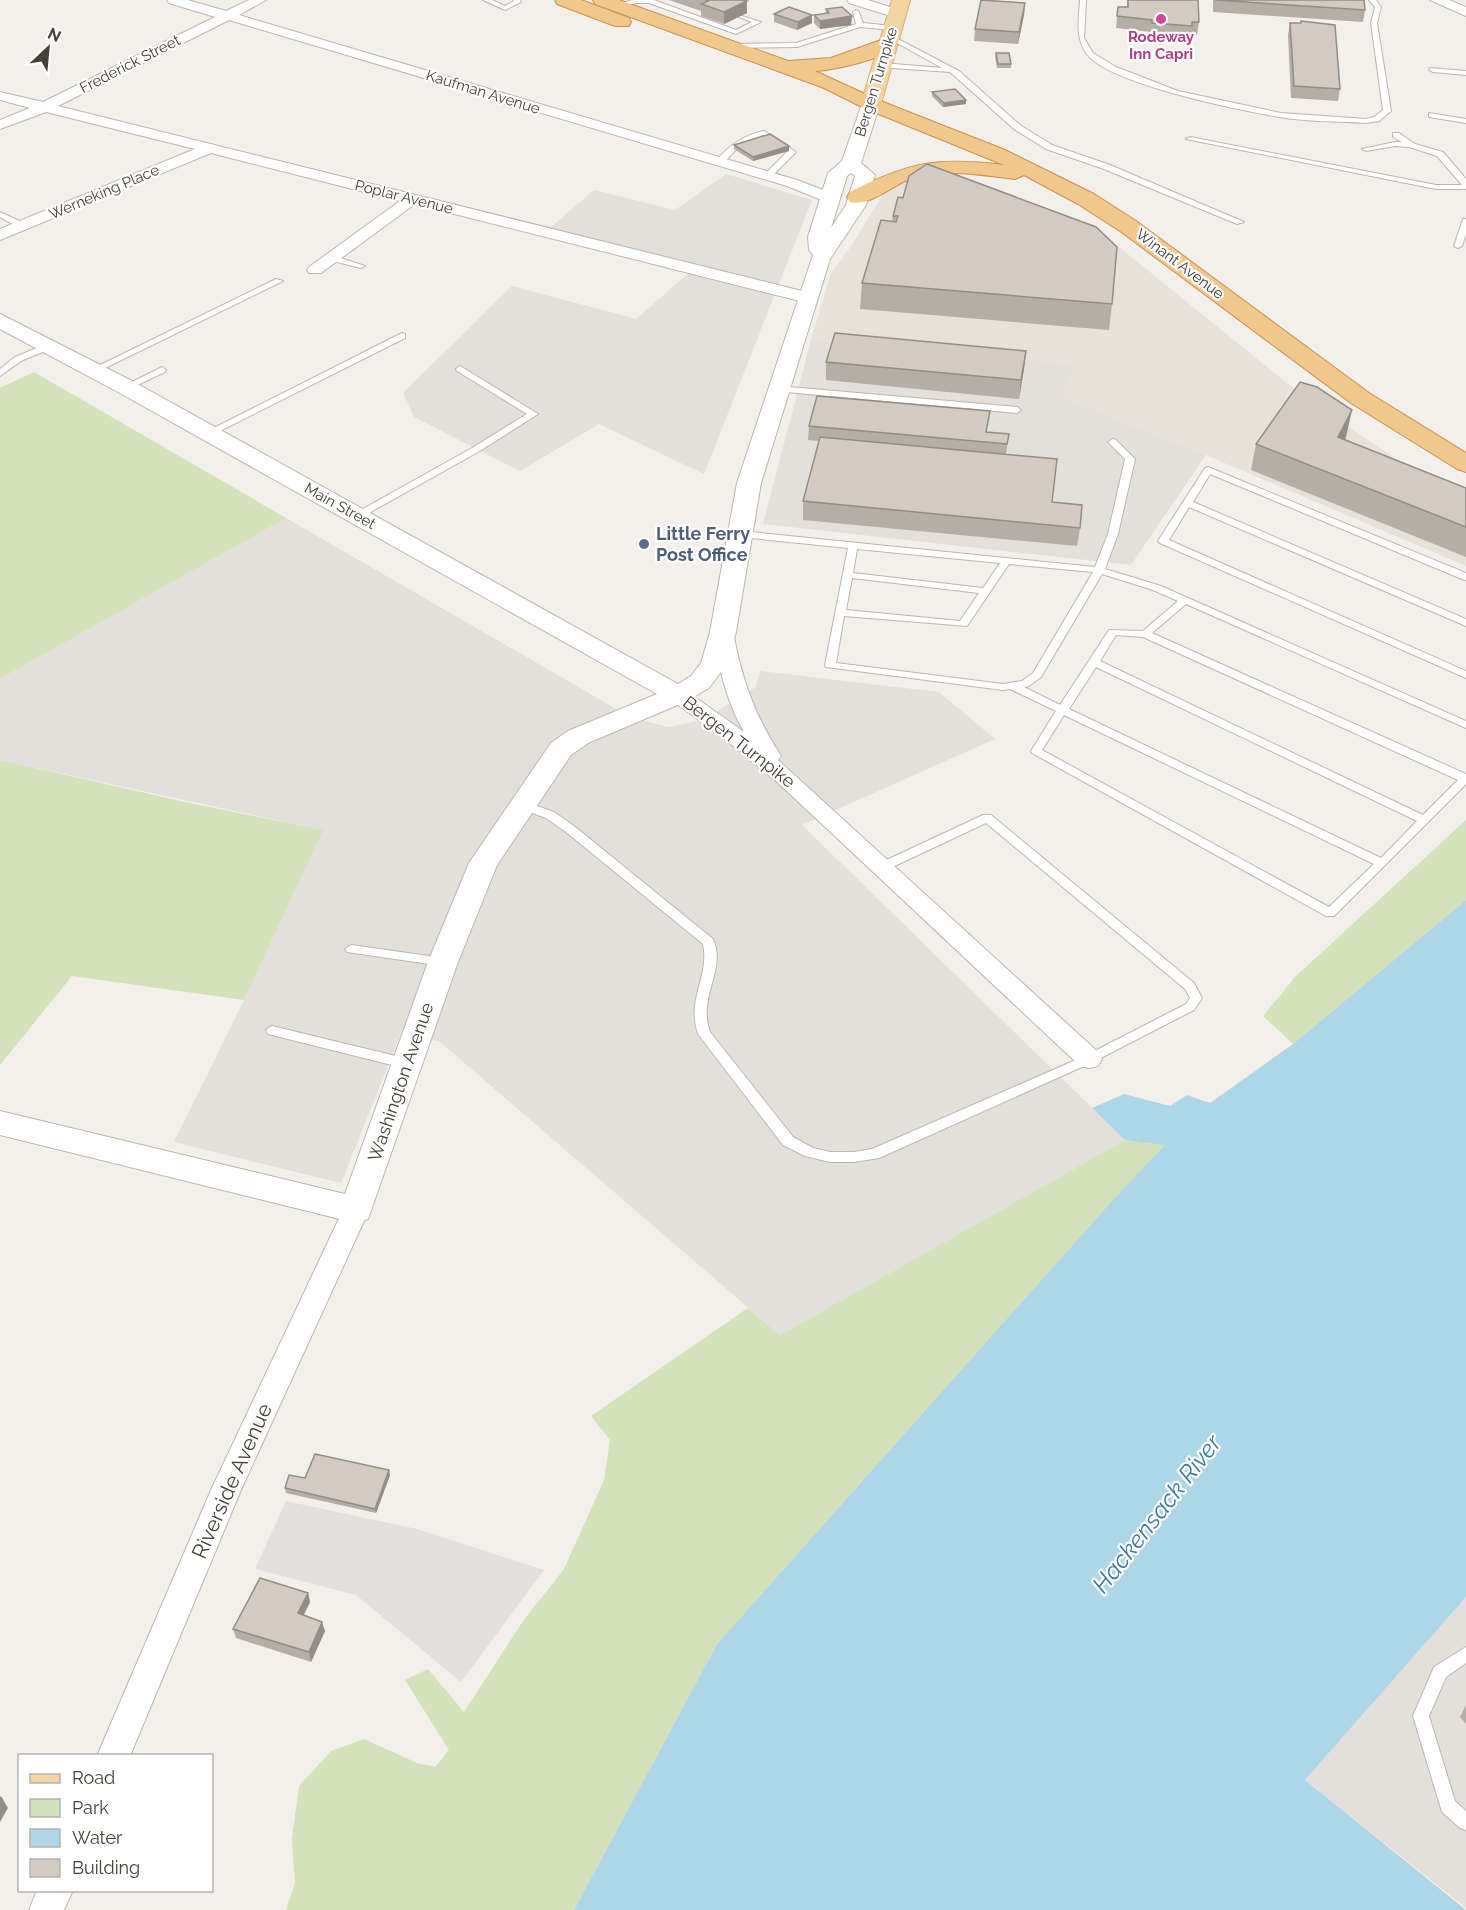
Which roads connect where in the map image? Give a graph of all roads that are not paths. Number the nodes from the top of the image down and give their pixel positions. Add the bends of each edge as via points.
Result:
1 (174, 0) edge
2 (259, 0) edge
3 (486, 0) edge
4 (516, 0) edge
5 (564, 0) edge
6 (1083, 0) edge
7 (1372, 0) edge
8 (1437, 0) edge
9 (607, 1) edge
10 (658, 4) junction
11 (855, 6) edge
12 (1466, 12) edge
13 (705, 14) edge
14 (226, 16) junction
15 (741, 16) edge
16 (728, 22) edge
17 (860, 25) junction
18 (894, 25) edge
19 (745, 28) junction
20 (670, 32) junction
21 (775, 45) junction
22 (727, 46) junction
23 (759, 58) junction
24 (882, 65) junction
25 (1433, 70) dead end
26 (956, 73) junction
27 (1466, 73) edge
28 (0, 96) edge
29 (871, 104) junction
30 (45, 107) junction
31 (1432, 115) dead end
32 (1466, 121) edge
33 (0, 125) edge
34 (1396, 135) dead end
35 (1190, 139) dead end
36 (1412, 146) junction
37 (209, 149) junction
38 (1366, 149) dead end
39 (718, 162) junction
40 (844, 168) junction
41 (1042, 176) junction
42 (766, 177) junction
43 (792, 183) junction
44 (1466, 185) edge
45 (858, 197) junction
46 (830, 198) junction
47 (412, 199) junction
48 (0, 214) edge
49 (1466, 221) edge
50 (1240, 222) dead end
51 (23, 226) junction
52 (0, 236) edge
53 (1458, 246) dead end
54 (332, 258) junction
55 (820, 259) junction
56 (361, 266) dead end
57 (315, 270) dead end
58 (279, 281) dead end
59 (808, 298) junction
60 (0, 320) edge
61 (402, 336) dead end
62 (49, 346) junction
63 (460, 369) dead end
64 (94, 370) junction
65 (162, 370) dead end
66 (0, 373) edge
67 (126, 387) junction
68 (778, 389) junction
69 (1017, 410) dead end
70 (209, 433) junction
71 (1113, 442) dead end
72 (1466, 465) edge
73 (1187, 503) junction
74 (357, 516) junction
75 (741, 534) junction
76 (853, 545) junction
77 (1006, 561) junction
78 (1099, 570) junction
79 (848, 575) junction
80 (1466, 577) edge
81 (986, 591) junction
82 (1185, 600) junction
83 (840, 613) junction
84 (1466, 622) edge
85 (723, 632) junction
86 (1145, 634) junction
87 (1094, 662) junction
88 (1466, 675) edge
89 (1011, 686) junction
90 (678, 695) junction
91 (1063, 710) junction
92 (1466, 724) edge
93 (783, 775) junction
94 (1466, 778) edge
95 (523, 805) junction
96 (1424, 820) junction
97 (1382, 863) junction
98 (882, 867) junction
99 (351, 949) dead end
100 (443, 962) junction
101 (272, 1031) dead end
102 (1089, 1059) junction
103 (408, 1064) junction
104 (0, 1123) edge
105 (356, 1210) junction
106 (1466, 1654) edge
107 (113, 1754) edge
108 (1466, 1822) edge
109 (55, 1892) edge
110 (46, 1910) edge

1 - 14 street, Kaufman Avenue
2 - 14 street, Frederick Street
3 - 4 lane via 505,8
5 - 20 highway
6 - 7 lane via 1081,38 1090,54 1113,69 1176,93 1216,103 1281,116 1366,121 1382,116 1388,105 1374,23 1378,7
8 - 12 street
9 - 10 lane via 642,0
9 - 20 highway
10 - 13 lane via 673,3
10 - 19 lane via 736,32
11 - 17 lane
11 - 18 street
14 - 30 street, Frederick Street
14 - 39 street, Kaufman Avenue
15 - 19 lane via 758,22
16 - 19 lane
17 - 18 lane
17 - 21 lane via 797,45
18 - 23 highway via 850,60 799,66
18 - 24 main road, Bergen Turnpike
18 - 26 lane
20 - 22 highway
20 - 29 highway via 814,93
21 - 22 lane
21 - 23 lane
22 - 23 highway
23 - 29 highway via 831,84
24 - 26 lane
24 - 29 main road, Bergen Turnpike
25 - 27 lane
26 - 50 lane via 1017,127 1049,147
28 - 30 street, Poplar Avenue
29 - 40 street, Bergen Turnpike
29 - 41 highway, Winant Avenue via 973,143
30 - 33 street, Frederick Street
30 - 37 street, Poplar Avenue
31 - 32 lane
34 - 36 lane
35 - 44 lane via 1436,187
36 - 38 lane via 1395,144
36 - 44 lane via 1440,154
37 - 47 street, Poplar Avenue
37 - 51 street, Werneking Place
39 - 42 street, Kaufman Avenue
39 - 42 lane via 753,134 764,133 792,152
40 - 43 street, Kaufman Avenue via 816,182
40 - 45 street, Bergen Turnpike via 866,175
40 - 46 street, Bergen Turnpike
41 - 45 highway via 967,167 931,168 900,176
41 - 72 highway, Winant Avenue via 1111,214 1368,404
42 - 43 street, Kaufman Avenue
43 - 46 street, Kaufman Avenue
45 - 55 street, Bergen Turnpike
46 - 55 street, Bergen Turnpike via 818,237
47 - 54 street
47 - 59 street, Poplar Avenue
48 - 51 lane
49 - 53 lane
51 - 52 street, Werneking Place
54 - 56 lane
54 - 57 street
55 - 59 street, Bergen Turnpike
58 - 64 lane
59 - 68 street, Bergen Turnpike
60 - 62 street, Main Street
61 - 70 lane
62 - 64 street, Main Street
62 - 66 lane via 18,359
63 - 74 lane via 533,414
64 - 67 street, Main Street
65 - 67 lane
67 - 70 street, Main Street
68 - 69 lane
68 - 75 street, Bergen Turnpike via 749,483
70 - 74 street, Main Street
71 - 78 lane via 1130,459 1113,534
73 - 80 lane via 1208,470
73 - 84 lane
73 - 88 lane via 1163,541
74 - 90 street, Main Street
75 - 76 lane
75 - 85 street, Bergen Turnpike
76 - 77 lane
76 - 79 lane
77 - 78 lane
77 - 81 lane
78 - 82 lane
78 - 89 lane via 1037,675 1025,684
79 - 81 lane
79 - 83 lane
81 - 83 lane via 963,624
82 - 86 lane
82 - 92 lane
83 - 89 lane via 830,665
85 - 90 street, Bergen Turnpike via 714,664 700,682
85 - 93 street via 736,697 754,733
86 - 87 lane via 1113,632
86 - 94 lane
87 - 91 lane
87 - 96 lane
89 - 91 lane
90 - 93 street, Bergen Turnpike
90 - 95 street, Washington Avenue via 578,737 561,749
91 - 97 lane
91 - 97 lane via 1036,751 1330,913
93 - 98 street, Bergen Turnpike
94 - 96 lane
95 - 100 street, Washington Avenue via 483,863
95 - 102 lane via 550,815 570,829 709,942 711,965 700,1000 699,1025 788,1141 810,1152 830,1157 874,1154
96 - 97 lane
98 - 102 street, Bergen Turnpike
98 - 102 lane via 987,818 1190,986 1196,999 1190,1007
99 - 100 lane
100 - 103 street, Washington Avenue
101 - 103 lane
103 - 105 street, Washington Avenue
104 - 105 street
105 - 107 street, Riverside Avenue via 226,1490
106 - 108 lane via 1440,1672 1421,1716 1448,1806
109 - 110 street

